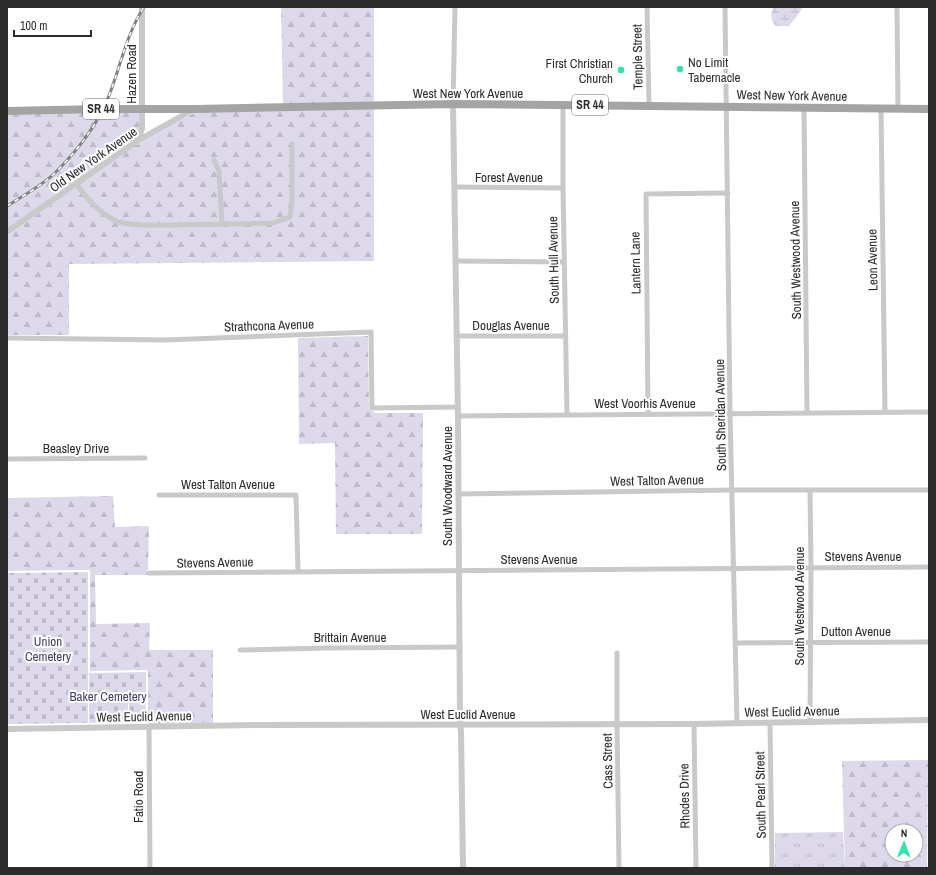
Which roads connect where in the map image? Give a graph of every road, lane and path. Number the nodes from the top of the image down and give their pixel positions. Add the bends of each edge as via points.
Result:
1 (142, 7) edge
2 (455, 7) edge
3 (647, 7) edge
4 (725, 7) edge
5 (897, 7) edge
6 (454, 104) junction
7 (563, 105) junction
8 (648, 106) junction
9 (726, 106) junction
10 (804, 108) junction
11 (881, 108) junction
12 (898, 108) junction
13 (142, 109) junction
14 (196, 109) junction
15 (929, 109) edge
16 (7, 111) edge
17 (137, 141) junction
18 (292, 144) dead end
19 (214, 160) dead end
20 (76, 184) junction
21 (455, 187) junction
22 (563, 188) junction
23 (728, 193) junction
24 (222, 224) junction
25 (7, 232) edge
26 (456, 261) junction
27 (564, 262) junction
28 (457, 336) junction
29 (565, 336) junction
30 (7, 338) edge
31 (458, 407) junction
32 (807, 412) junction
33 (885, 412) junction
34 (929, 412) edge
35 (730, 413) junction
36 (567, 414) junction
37 (648, 414) junction
38 (458, 416) junction
39 (144, 458) dead end
40 (7, 459) edge
41 (732, 490) junction
42 (810, 490) junction
43 (929, 490) edge
44 (458, 494) junction
45 (159, 496) dead end
46 (929, 567) edge
47 (734, 568) junction
48 (811, 568) junction
49 (459, 570) junction
50 (298, 572) junction
51 (149, 573) dead end
52 (929, 642) edge
53 (736, 643) junction
54 (810, 643) junction
55 (460, 647) junction
56 (240, 650) dead end
57 (617, 653) dead end
58 (929, 720) edge
59 (770, 722) junction
60 (810, 722) junction
61 (737, 723) junction
62 (460, 724) junction
63 (617, 724) junction
64 (694, 724) junction
65 (149, 727) junction
66 (7, 729) edge
67 (150, 868) edge
68 (463, 868) edge
69 (619, 868) edge
70 (696, 868) edge
71 (772, 868) edge

1 - 13 street, Hazen Road
2 - 6 street
3 - 8 street, Temple Street
4 - 9 street, South Sheridan Avenue
5 - 12 street
6 - 7 main road, West New York Avenue / SR 44
6 - 14 main road, West New York Avenue / SR 44
6 - 21 street, South Woodward Avenue
7 - 8 main road, West New York Avenue / SR 44
7 - 22 street, South Hull Avenue
8 - 9 main road, West New York Avenue / SR 44
9 - 10 main road, West New York Avenue / SR 44
9 - 23 street, South Sheridan Avenue
10 - 11 main road, West New York Avenue / SR 44
10 - 32 street, South Westwood Avenue
11 - 12 main road, West New York Avenue / SR 44
11 - 33 street, Leon Avenue
12 - 15 main road, West New York Avenue / SR 44
13 - 14 main road, West New York Avenue / SR 44
13 - 16 main road, West New York Avenue / SR 44
13 - 17 street, Hazen Road via 142,129
14 - 17 street, Old New York Avenue
17 - 20 street, Old New York Avenue
18 - 24 street via 290,217 273,223
19 - 24 street via 219,171
20 - 24 street via 96,208 118,222 132,225
20 - 25 street, Old New York Avenue
21 - 22 street, Forest Avenue
21 - 26 street, South Woodward Avenue
22 - 27 street, South Hull Avenue
23 - 35 street, South Sheridan Avenue
23 - 37 street, Lantern Lane via 646,194
26 - 27 street
26 - 28 street, South Woodward Avenue
27 - 29 street, South Hull Avenue
28 - 29 street, Douglas Avenue
28 - 31 street, South Woodward Avenue
29 - 36 street, South Hull Avenue
30 - 31 street, Strathcona Avenue via 166,340 371,332 372,408
31 - 38 street, South Woodward Avenue
32 - 33 street, West Voorhis Avenue
32 - 35 street, West Voorhis Avenue
33 - 34 street, West Voorhis Avenue
35 - 37 street, West Voorhis Avenue
35 - 41 street, South Sheridan Avenue
36 - 37 street, West Voorhis Avenue
36 - 38 street, West Voorhis Avenue
38 - 44 street, South Woodward Avenue
39 - 40 street, Beasley Drive
41 - 42 street, West Talton Avenue
41 - 44 street, West Talton Avenue
41 - 47 street, South Sheridan Avenue
42 - 43 street, West Talton Avenue
42 - 48 street, South Westwood Avenue
44 - 49 street, South Woodward Avenue
45 - 50 street, West Talton Avenue via 296,496
46 - 48 street, Stevens Avenue
47 - 48 street, Stevens Avenue
47 - 49 street, Stevens Avenue
47 - 53 street, South Sheridan Avenue
48 - 54 street, South Westwood Avenue
49 - 50 street, Stevens Avenue
49 - 55 street, South Woodward Avenue
50 - 51 street, Stevens Avenue
52 - 54 street, Dutton Avenue
53 - 54 street, Dutton Avenue
53 - 61 street, South Sheridan Avenue
54 - 60 street, South Westwood Avenue
55 - 56 street, Brittain Avenue
55 - 62 street, South Woodward Avenue
57 - 63 street, Cass Street
58 - 60 street, West Euclid Avenue
59 - 60 street, West Euclid Avenue
59 - 61 street, West Euclid Avenue
59 - 71 street, South Pearl Street
61 - 64 street, West Euclid Avenue
62 - 63 street, West Euclid Avenue
62 - 65 street, West Euclid Avenue
62 - 68 street, South Woodward Avenue
63 - 64 street, West Euclid Avenue
63 - 69 street, Cass Street
64 - 70 street, Rhodes Drive
65 - 66 street, West Euclid Avenue
65 - 67 street, Fatio Road

